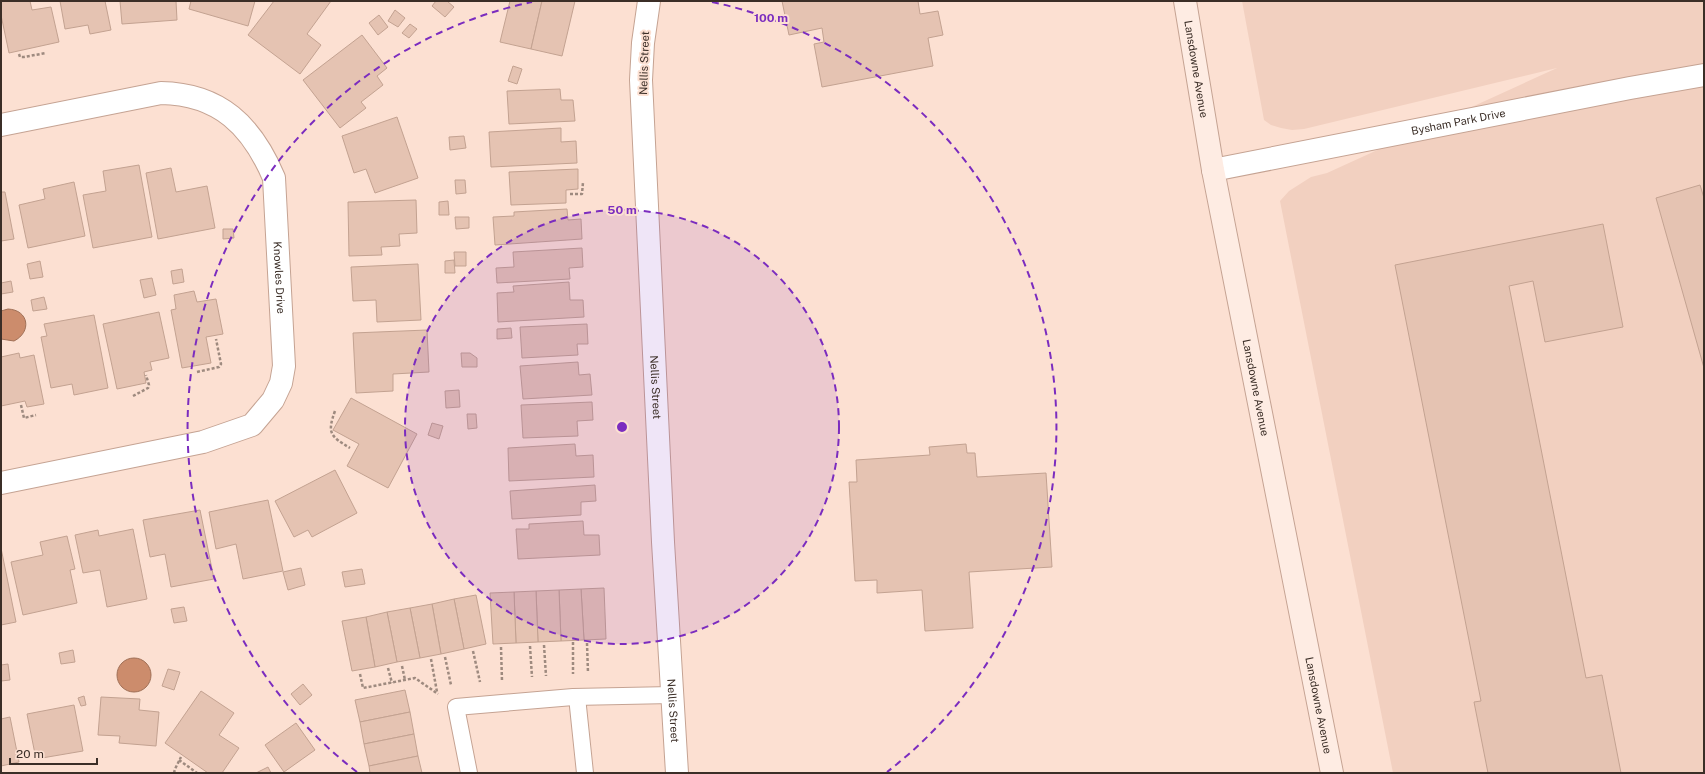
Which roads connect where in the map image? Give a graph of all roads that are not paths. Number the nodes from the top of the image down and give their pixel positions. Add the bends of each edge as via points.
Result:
1 (649, 1) edge
2 (1185, 1) edge
3 (1704, 75) edge
4 (1, 125) edge
5 (1213, 170) junction
6 (1, 483) edge
7 (672, 695) junction
8 (580, 697) junction
9 (469, 773) edge
10 (585, 773) edge
11 (677, 773) edge
12 (1332, 773) edge

1 - 7 street, Nellis Street via 641,80
2 - 5 main road, Lansdowne Avenue
3 - 5 street, Bysham Park Drive
4 - 6 street, Knowles Drive via 161,92 185,94 209,102 226,111 243,125 266,158 274,178 284,366 281,383 273,400 252,425 203,442
5 - 12 main road, Lansdowne Avenue
7 - 8 lane
7 - 11 street, Nellis Street
8 - 9 lane via 456,707
8 - 10 lane

